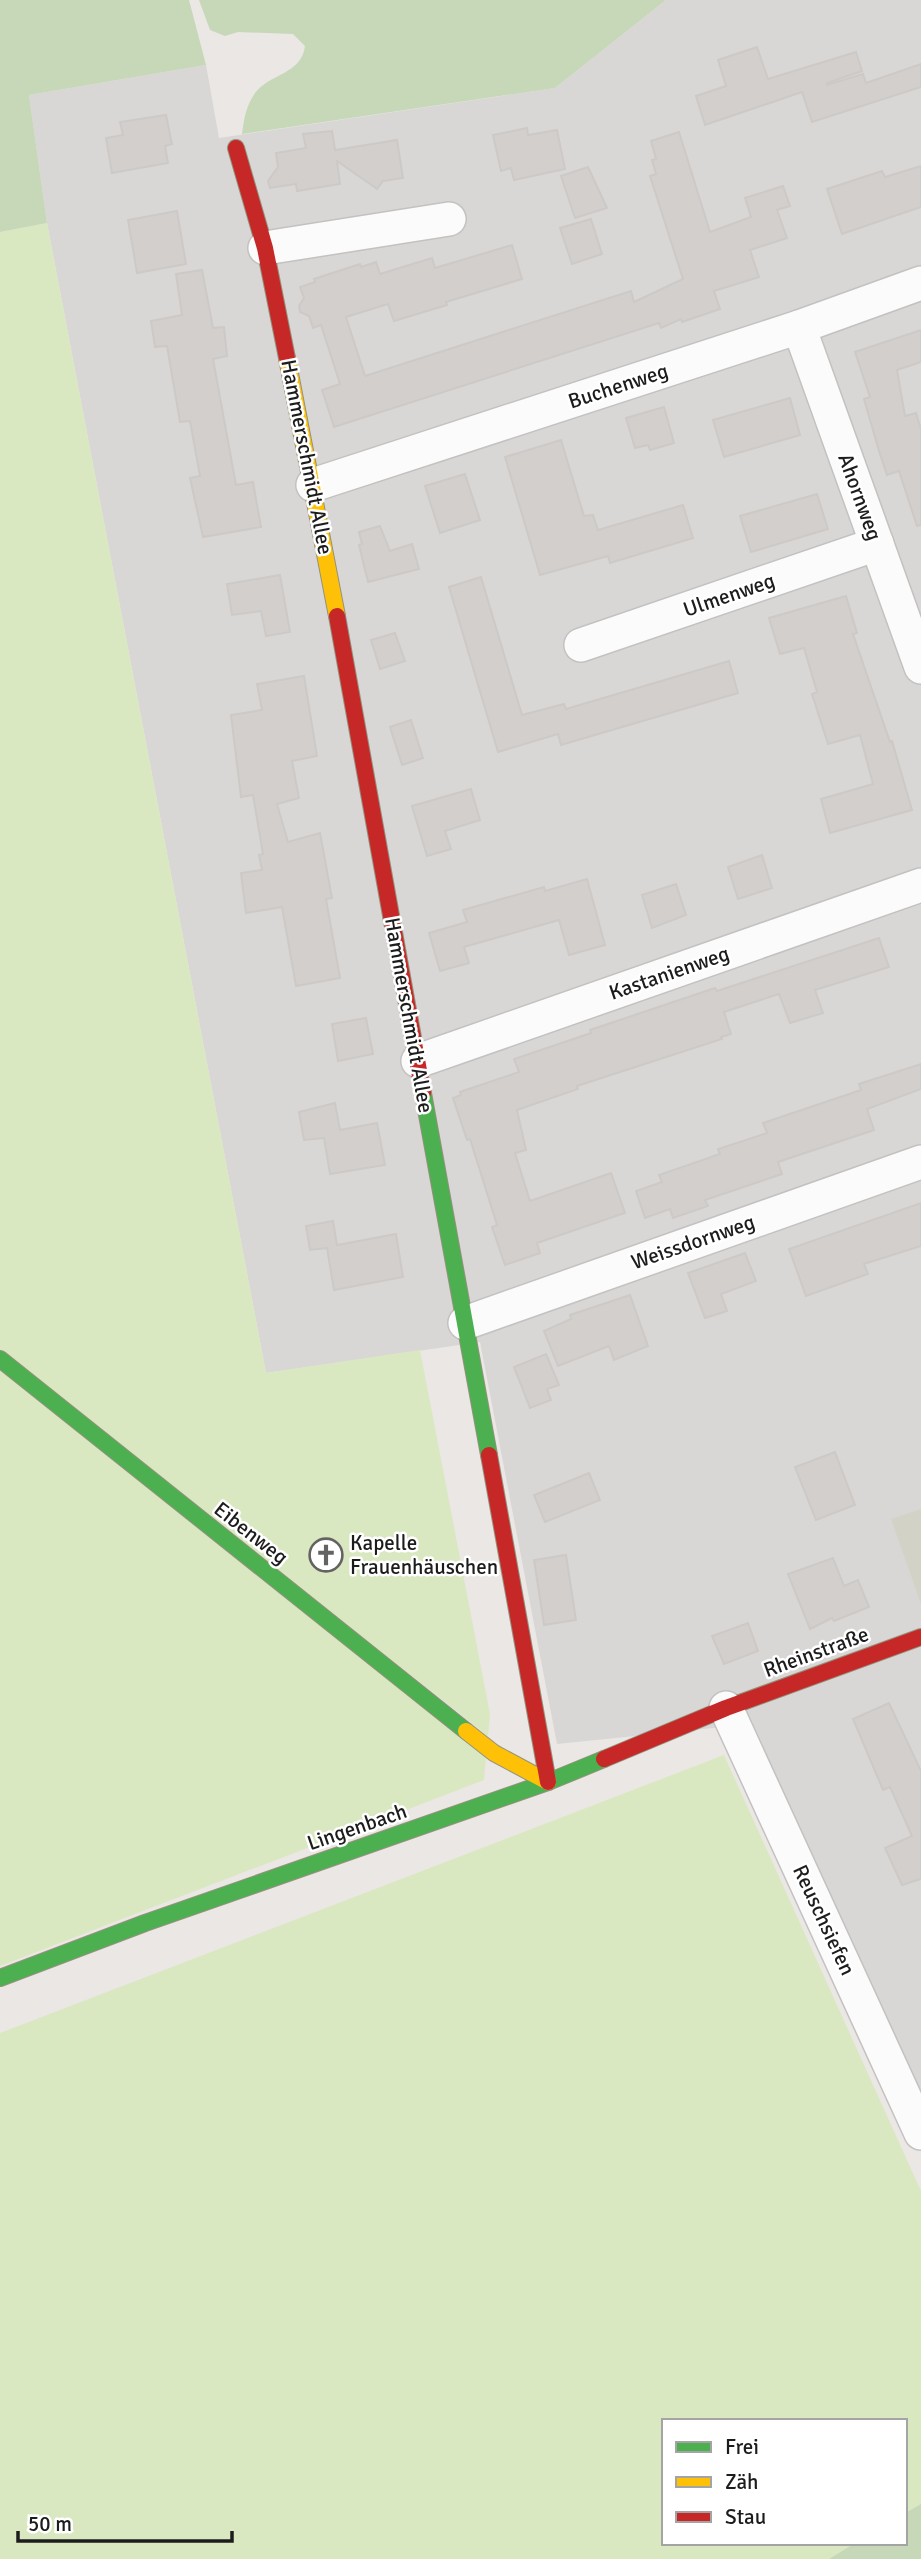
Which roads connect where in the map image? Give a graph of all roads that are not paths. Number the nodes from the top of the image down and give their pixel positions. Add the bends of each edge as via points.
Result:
1 (236, 148) dead end
2 (449, 219) dead end
3 (265, 248) junction
4 (921, 283) edge
5 (799, 327) junction
6 (313, 485) junction
7 (877, 544) junction
8 (916, 633) edge
9 (581, 645) dead end
10 (921, 667) edge
11 (921, 885) edge
12 (418, 1060) junction
13 (921, 1162) edge
14 (465, 1323) junction
15 (0, 1359) edge
16 (921, 1637) edge
17 (726, 1708) junction
18 (548, 1782) junction
19 (0, 1978) edge
20 (921, 2133) edge

1 - 3 street, Hammerschmidt Allee
2 - 3 street
3 - 6 street, Hammerschmidt Allee
4 - 5 street, Buchenweg
5 - 6 street, Buchenweg
5 - 7 street, Ahornweg
6 - 12 street, Hammerschmidt Allee
7 - 8 street, Ahornweg
7 - 9 street, Ulmenweg
8 - 10 street, Ahornweg
11 - 12 street, Kastanienweg
12 - 14 street, Hammerschmidt Allee
13 - 14 street, Weissdornweg
14 - 18 street, Hammerschmidt Allee
15 - 18 street, Eibenweg via 494,1753
16 - 17 street, Rheinstraße
17 - 18 street, Lingenbach
17 - 20 street, Reuschsiefen
18 - 19 street, Lingenbach

